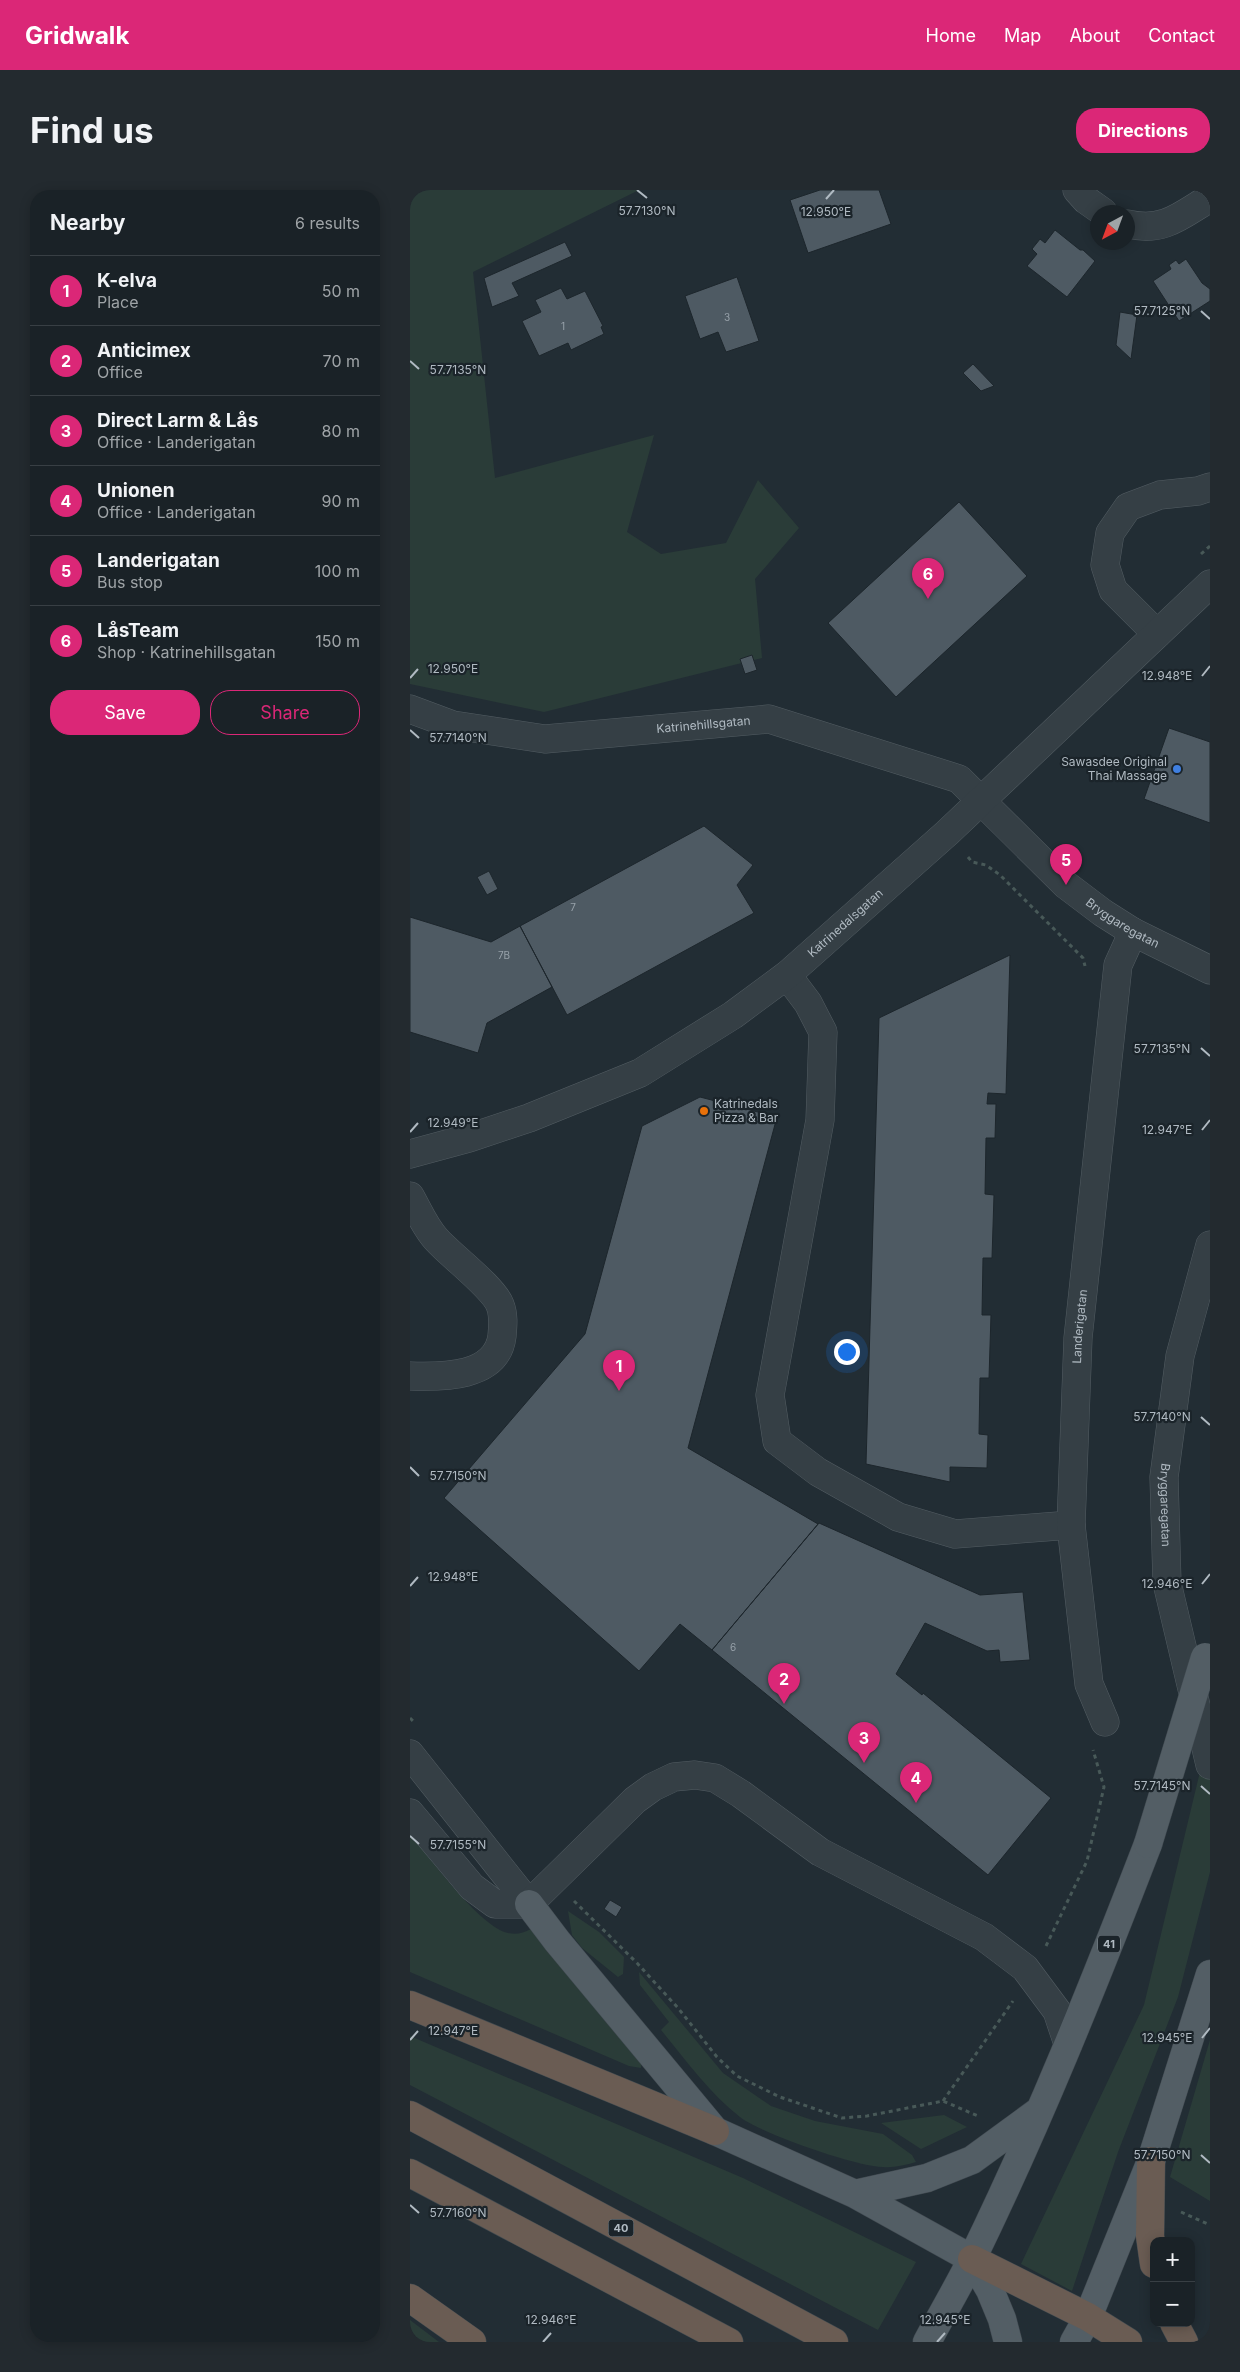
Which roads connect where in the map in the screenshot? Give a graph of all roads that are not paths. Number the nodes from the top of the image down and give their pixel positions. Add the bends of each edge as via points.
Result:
1 (1077, 190) edge
2 (1207, 201) edge
3 (1093, 205) edge
4 (1135, 226) edge
5 (1210, 487) edge
6 (1210, 584) edge
7 (1157, 634) junction
8 (410, 709) edge
9 (980, 802) junction
10 (1134, 932) junction
11 (1210, 970) edge
12 (787, 975) junction
13 (410, 1154) edge
14 (410, 1196) edge
15 (1210, 1245) edge
16 (410, 1376) edge
17 (1071, 1525) junction
18 (1210, 1642) edge
19 (1104, 1722) dead end
20 (410, 1754) edge
21 (1210, 1765) edge
22 (410, 1813) edge
23 (529, 1904) junction
24 (1210, 1974) edge
25 (410, 2005) edge
26 (1068, 2044) junction
27 (1040, 2110) junction
28 (410, 2116) edge
29 (715, 2131) junction
30 (1151, 2160) junction
31 (410, 2173) edge
32 (854, 2194) junction
33 (1150, 2237) edge
34 (972, 2259) junction
35 (410, 2298) edge
36 (1088, 2317) junction
37 (1176, 2327) edge
38 (833, 2341) edge
39 (472, 2342) edge
40 (729, 2342) edge
41 (927, 2342) edge
42 (1008, 2342) edge
43 (1074, 2342) edge
44 (1128, 2342) edge
45 (1184, 2342) edge

1 - 3 street
2 - 4 street via 1170,223 1143,228
5 - 7 street via 1160,495 1128,507 1110,533 1105,565 1113,590
6 - 7 street, Katrinedalsgatan
7 - 9 street, Katrinedalsgatan
8 - 9 street, Katrinehillsgatan via 453,725 545,739 769,719 959,779
9 - 10 street, Bryggaregatan via 1066,885
9 - 12 street, Katrinedalsgatan
10 - 11 street, Bryggaregatan
10 - 17 street, Landerigatan via 1118,965 1078,1338
12 - 13 street, Katrinedalsgatan via 733,1016 640,1073 529,1118
12 - 17 street via 824,1032 820,1120 770,1395 777,1441 818,1472 898,1517 955,1534
14 - 16 street via 435,1238 500,1304 504,1322 501,1344 489,1362 476,1369 443,1377
15 - 21 street, Bryggaregatan via 1180,1356 1164,1477 1167,1583
17 - 19 street, Landerigatan via 1088,1684
18 - 26 main road, 41, bridge via 1148,1844
20 - 23 street
22 - 23 street via 472,1887 495,1904
23 - 26 street via 635,1800 653,1787 674,1777 695,1775 715,1778 820,1852 984,1937 1025,1968 1057,2011
23 - 29 main road
24 - 30 main road
25 - 29 highway
26 - 27 main road, 41
27 - 32 main road via 972,2160 927,2178
27 - 34 main road, 41
28 - 38 highway, 40
29 - 32 main road
30 - 33 highway
30 - 36 main road
31 - 40 highway
32 - 34 main road
34 - 36 highway
34 - 41 main road, 41
34 - 42 main road via 993,2298
35 - 39 highway
36 - 43 main road
36 - 44 highway
37 - 45 highway

